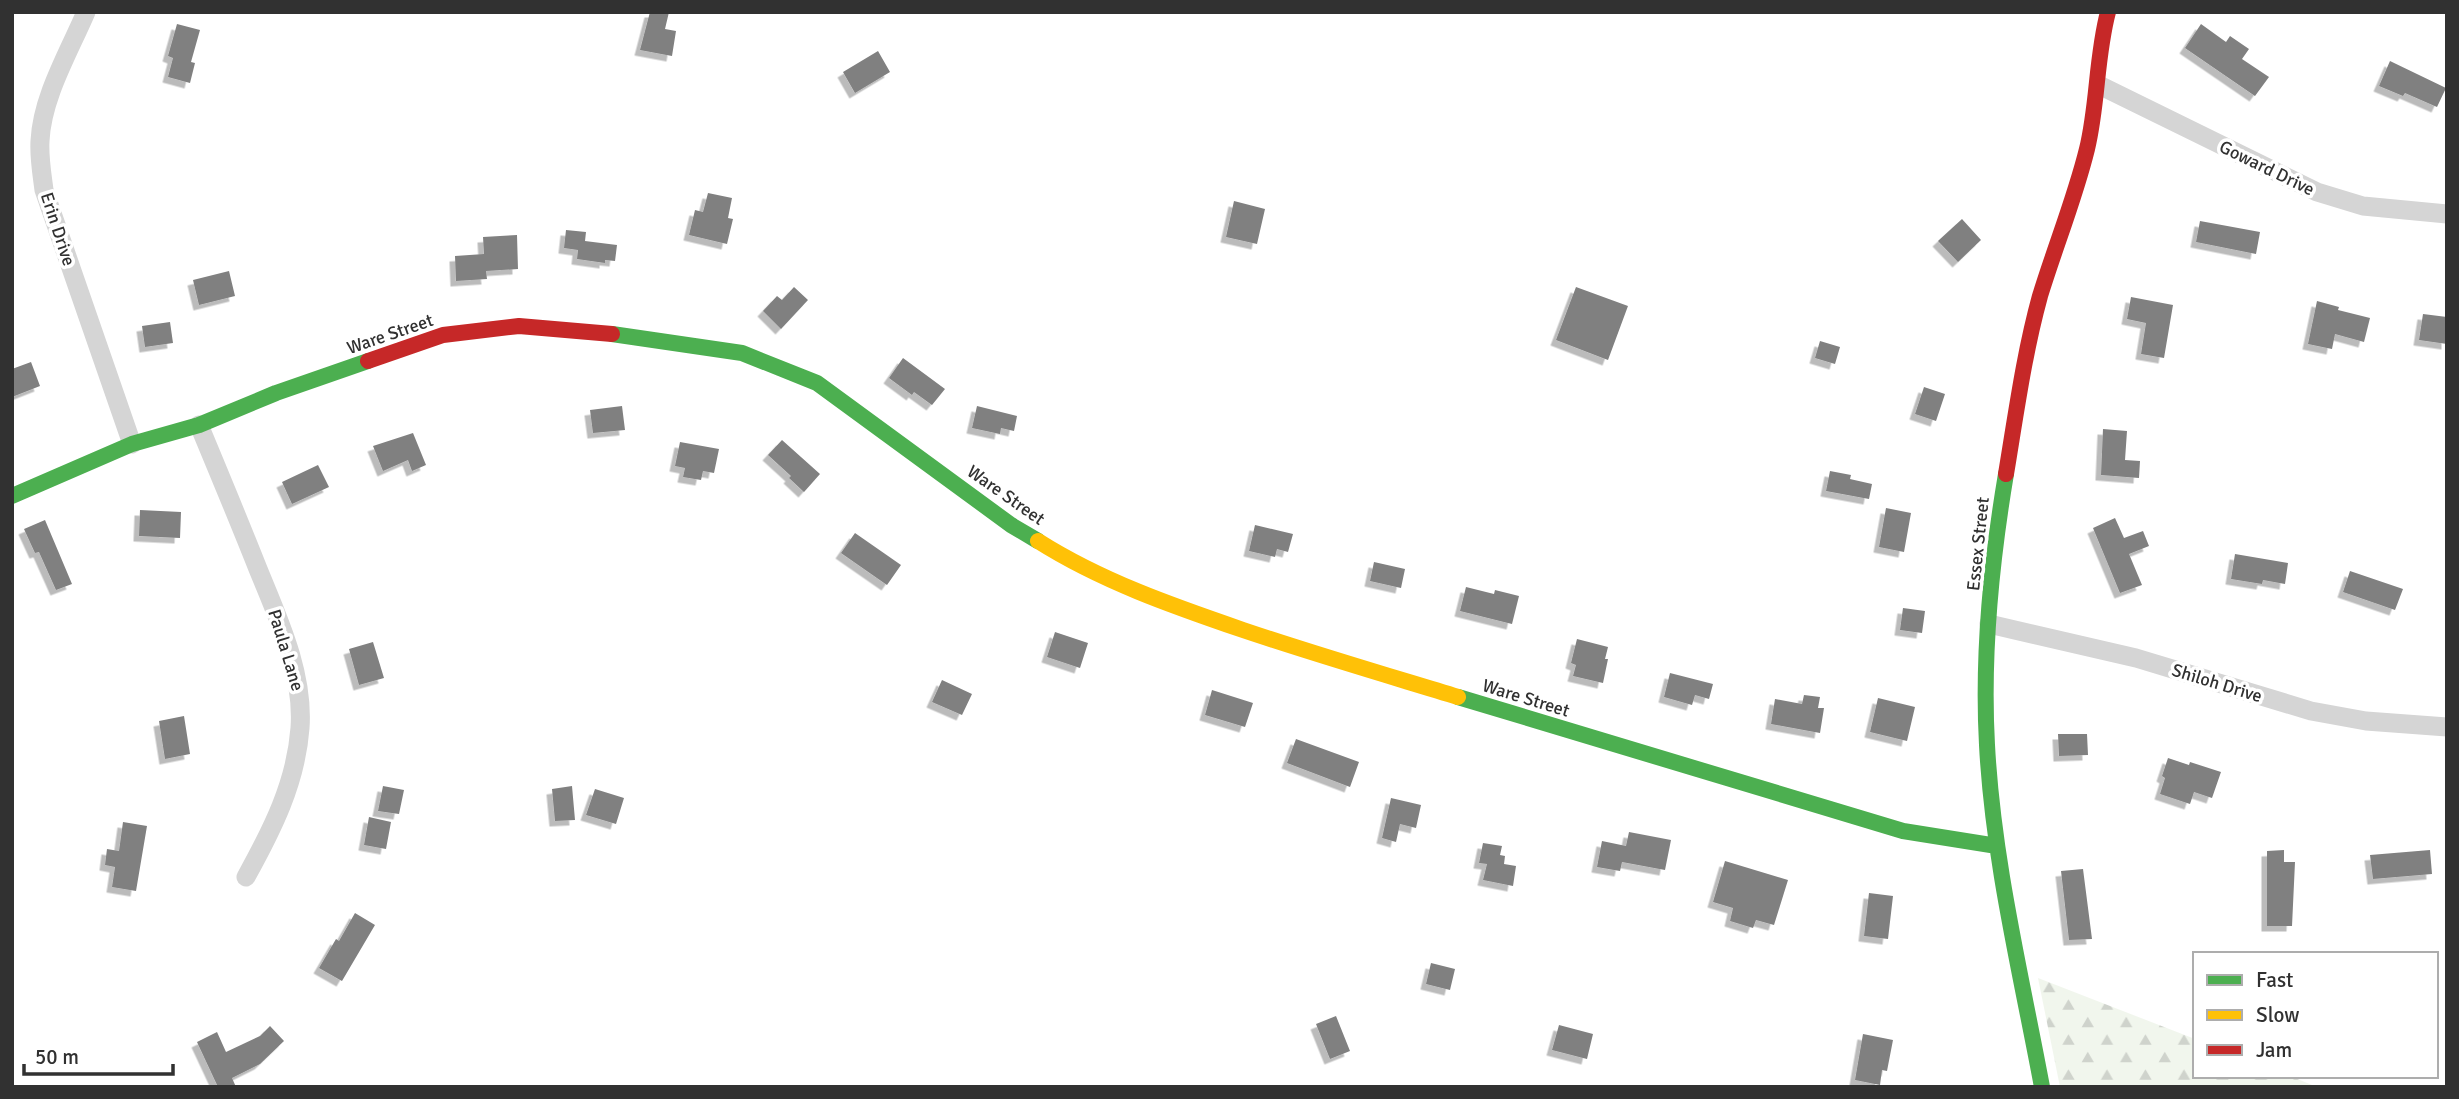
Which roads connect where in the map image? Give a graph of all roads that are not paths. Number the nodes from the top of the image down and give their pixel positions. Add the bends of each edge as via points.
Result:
1 (86, 12) edge
2 (2108, 12) edge
3 (2099, 85) junction
4 (2447, 214) edge
5 (199, 425) junction
6 (132, 444) junction
7 (12, 496) edge
8 (1989, 624) junction
9 (2447, 727) edge
10 (1997, 846) junction
11 (246, 877) dead end
12 (2042, 1087) edge

1 - 6 street, Erin Drive via 45,112 41,164 44,190
2 - 3 street, Essex Street
3 - 4 street, Goward Drive via 2317,192 2364,206
3 - 8 street, Essex Street via 2087,149 2025,358 2001,503
5 - 6 street, Ware Street
5 - 10 street, Ware Street via 443,335 519,326 626,335 742,353 817,383 1011,524 1126,587 1312,653 1847,815 1903,831
5 - 11 street, Paula Lane via 269,596 300,697 297,754 286,794
6 - 7 street, Ware Street
8 - 9 street, Shiloh Drive via 2136,658 2311,711 2366,721
8 - 10 street, Essex Street via 1987,746
10 - 12 street, Essex Street

